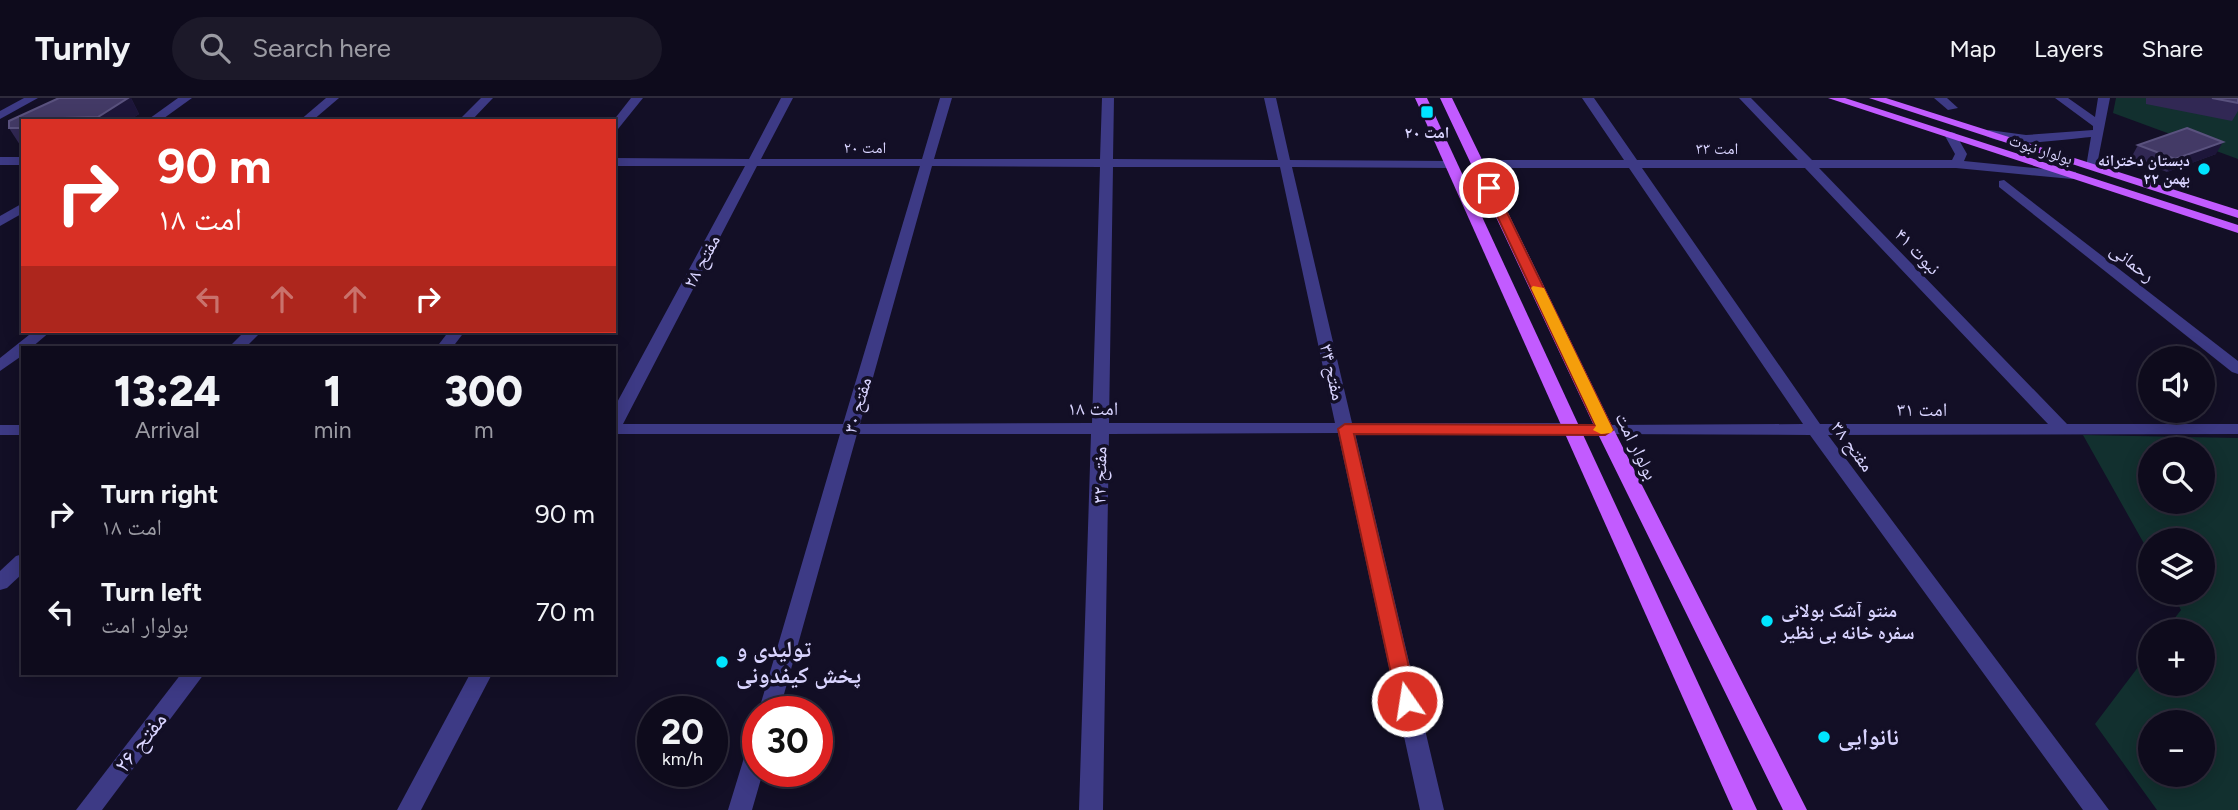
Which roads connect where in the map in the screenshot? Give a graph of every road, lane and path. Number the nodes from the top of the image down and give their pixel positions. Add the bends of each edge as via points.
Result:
1 (32, 98) edge
2 (186, 98) edge
3 (333, 98) edge
4 (487, 98) edge
5 (637, 98) edge
6 (787, 98) edge
7 (946, 98) edge
8 (1108, 98) edge
9 (1270, 98) edge
10 (1421, 98) edge
11 (1446, 98) edge
12 (1588, 98) edge
13 (1745, 98) edge
14 (1834, 98) edge
15 (1875, 98) edge
16 (1940, 98) edge
17 (2061, 98) edge
18 (2104, 98) edge
19 (1952, 108) dead end
20 (0, 116) edge
21 (155, 119) edge
22 (307, 119) edge
23 (466, 119) edge
24 (616, 124) edge
25 (2098, 129) junction
26 (1986, 133) junction
27 (1951, 136) junction
28 (0, 161) edge
29 (21, 161) edge
30 (616, 162) edge
31 (753, 163) junction
32 (927, 163) junction
33 (1107, 163) junction
34 (1285, 163) junction
35 (1808, 163) junction
36 (1451, 164) junction
37 (1478, 164) junction
38 (1634, 164) junction
39 (1956, 164) junction
40 (2092, 167) junction
41 (2072, 176) junction
42 (2004, 184) dead end
43 (21, 208) edge
44 (2238, 214) edge
45 (0, 222) edge
46 (2238, 229) edge
47 (41, 333) edge
48 (252, 333) edge
49 (25, 346) edge
50 (238, 346) edge
51 (21, 349) edge
52 (0, 366) edge
53 (2238, 369) edge
54 (616, 420) edge
55 (1571, 428) junction
56 (616, 429) edge
57 (850, 429) junction
58 (1100, 429) junction
59 (1345, 429) junction
60 (2238, 429) edge
61 (0, 430) edge
62 (21, 430) edge
63 (1605, 430) junction
64 (1815, 430) junction
65 (2064, 431) junction
66 (21, 563) edge
67 (0, 583) edge
68 (192, 675) edge
69 (480, 675) edge
70 (773, 696) edge
71 (747, 787) edge
72 (88, 810) edge
73 (409, 810) edge
74 (740, 810) edge
75 (1091, 810) edge
76 (1432, 810) edge
77 (1745, 810) edge
78 (1795, 810) edge
79 (2097, 810) edge

1 - 20 street
2 - 21 street
3 - 22 street
4 - 23 street
5 - 24 street
6 - 31 street, مفتح ۲۸
7 - 32 street, مفتح ۳۰
8 - 33 street, مفتح ۳۲
9 - 34 street, مفتح ۳۴
10 - 36 main road
11 - 37 main road, بولوار امت
12 - 38 street, مفتح ۳۸
13 - 35 street, نبوت ۴۱
14 - 27 main road, بولوار نبوت
15 - 26 main road, بولوار نبوت
16 - 19 street
17 - 25 street
18 - 25 street
25 - 26 street via 2026,139
25 - 40 street
26 - 40 main road, بولوار نبوت
27 - 39 street via 1961,154
27 - 41 main road, بولوار نبوت
28 - 29 street
30 - 31 street, امت ۲۰
31 - 32 street, امت ۲۰
31 - 54 street, مفتح ۲۸
32 - 33 street, امت ۲۰
32 - 57 street, مفتح ۳۰
33 - 34 street, امت ۲۰
33 - 58 street, مفتح ۳۲
34 - 36 street, امت ۲۰
34 - 59 street, مفتح ۳۴
35 - 38 street, امت ۳۳
35 - 39 street, امت ۳۳
35 - 65 street, نبوت ۴۱
36 - 55 main road
37 - 38 street, امت ۳۳
37 - 63 main road, بولوار امت
38 - 64 street, مفتح ۳۸
39 - 41 street, امت ۳۳
40 - 44 main road, بولوار نبوت
41 - 46 main road, بولوار نبوت
42 - 53 street, رحمانی
43 - 45 street
47 - 49 street
48 - 50 street
51 - 52 street
55 - 59 street, امت ۱۸
55 - 63 main road
55 - 77 main road
56 - 57 street, امت ۱۸
57 - 58 street, امت ۱۸
57 - 70 street, مفتح ۳۰
58 - 59 street, امت ۱۸
58 - 75 street, مفتح ۳۲
59 - 76 street, مفتح ۳۴
60 - 65 street, امت ۳۱
61 - 62 street
63 - 64 street, امت ۳۱
63 - 78 main road, بولوار امت
64 - 65 street, امت ۳۱
64 - 79 street, مفتح ۳۸
66 - 67 street
68 - 72 street, مفتح ۲۶
69 - 73 street
71 - 74 street

